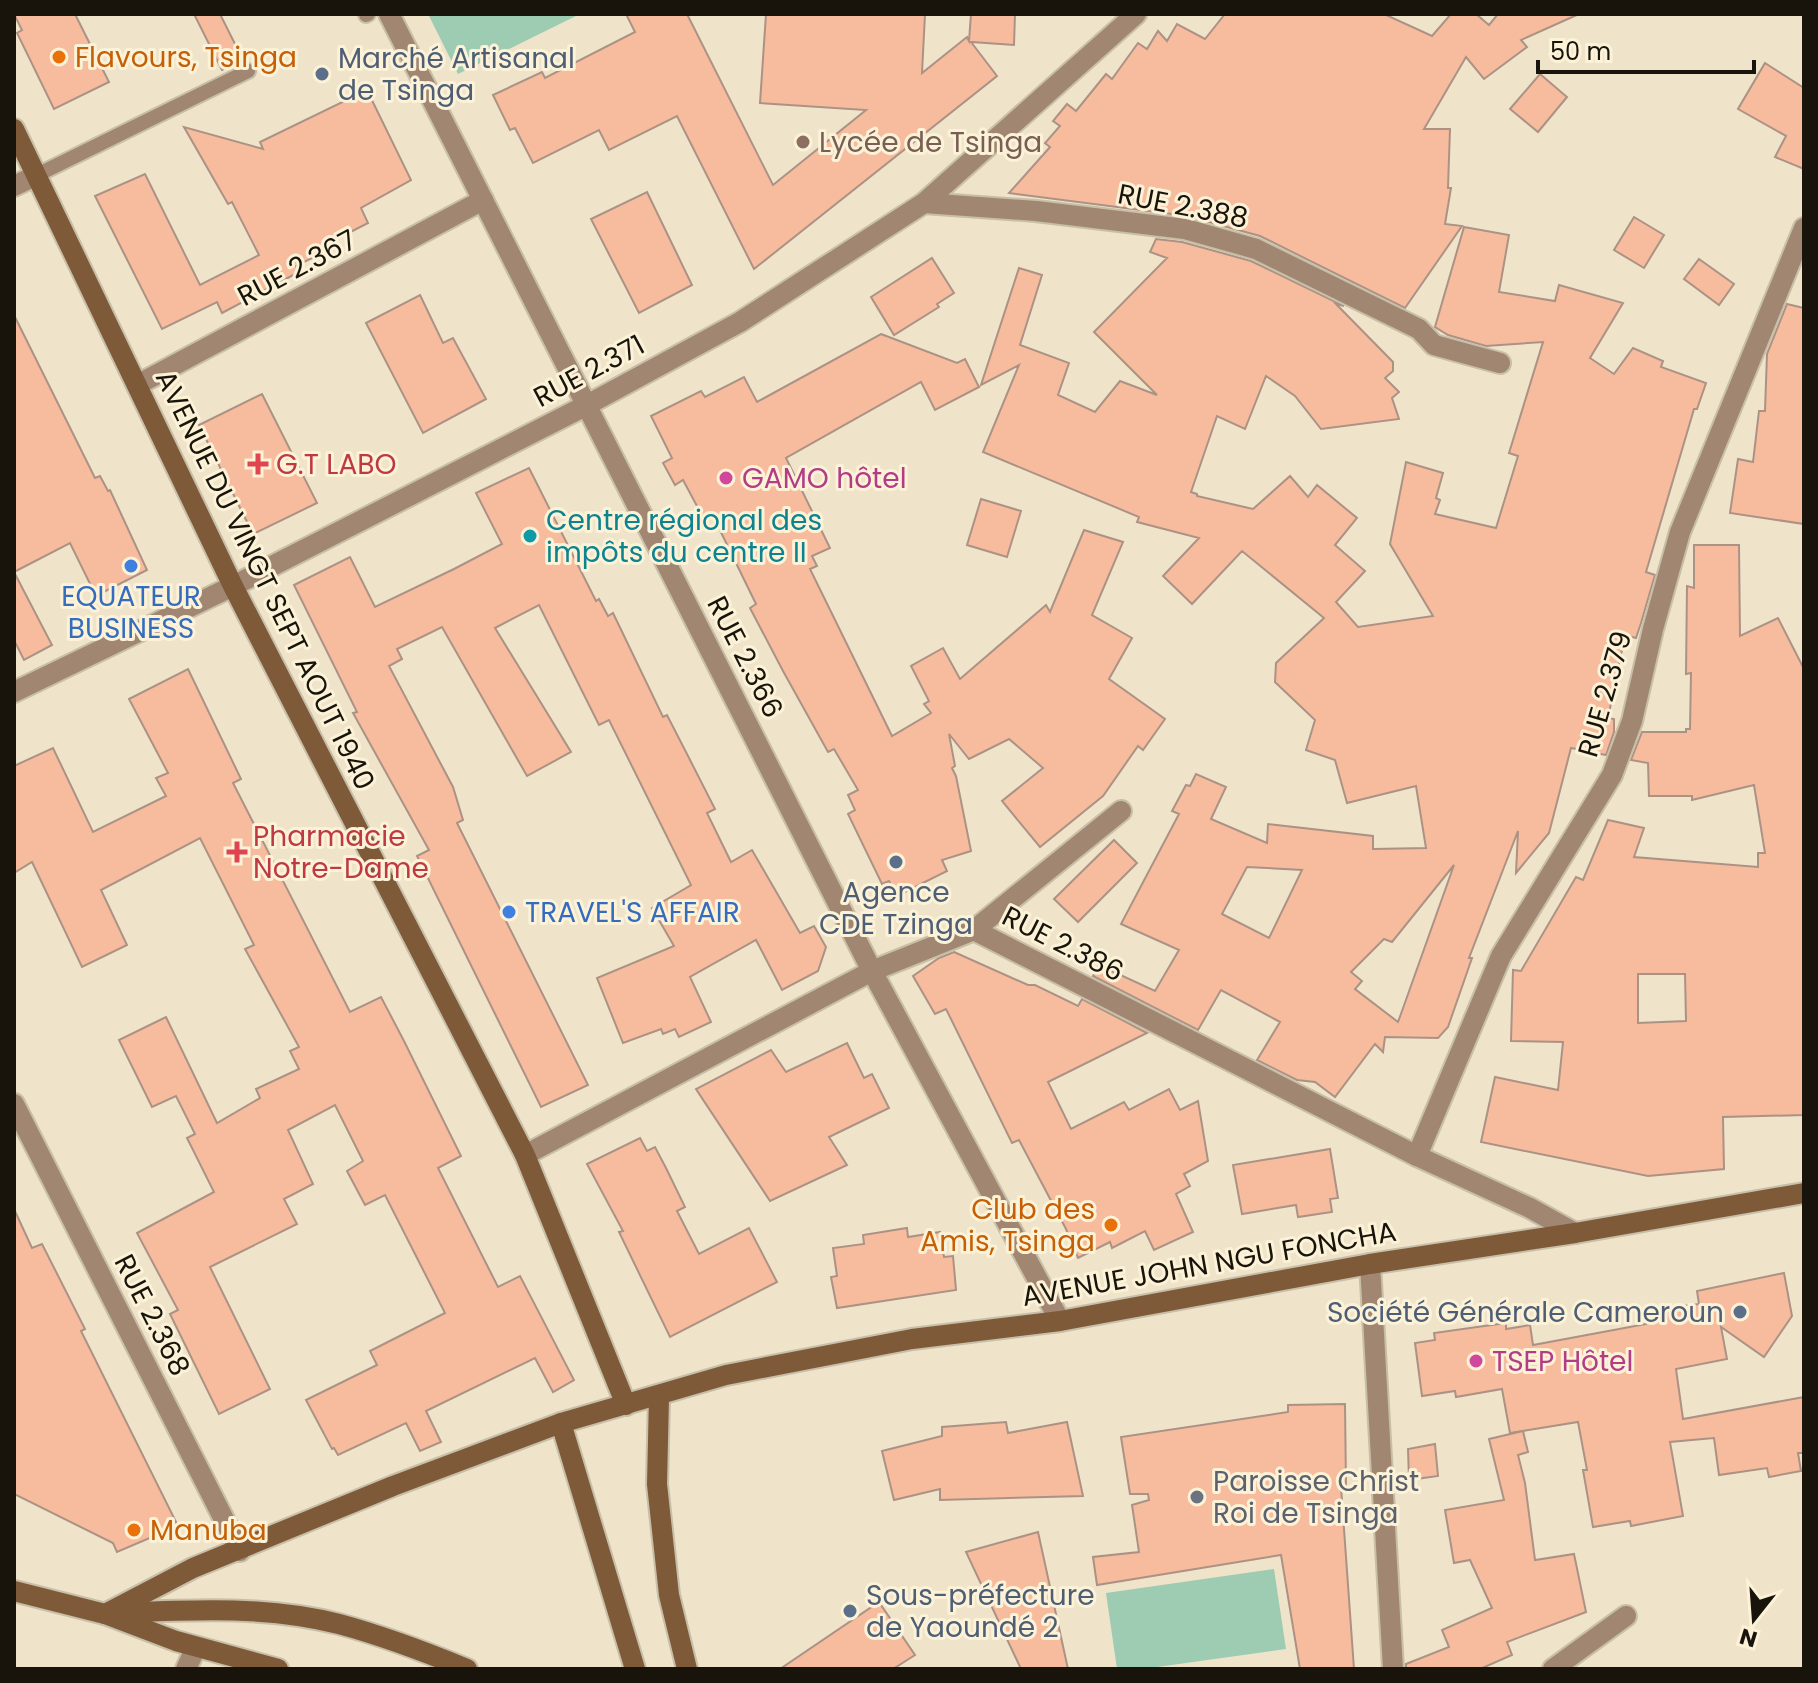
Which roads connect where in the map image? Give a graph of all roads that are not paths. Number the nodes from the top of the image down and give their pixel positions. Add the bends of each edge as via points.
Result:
1 (389, 14) edge
2 (1136, 14) edge
3 (248, 71) dead end
4 (14, 129) edge
5 (37, 175) junction
6 (14, 186) edge
7 (483, 200) junction
8 (924, 203) junction
9 (1804, 228) edge
10 (1500, 363) dead end
11 (137, 385) junction
12 (587, 405) junction
13 (233, 586) junction
14 (14, 692) edge
15 (1121, 811) dead end
16 (974, 930) junction
17 (872, 971) junction
18 (14, 1104) edge
19 (525, 1155) junction
20 (1417, 1156) junction
21 (1804, 1193) edge
22 (1575, 1233) junction
23 (1370, 1264) junction
24 (1060, 1321) junction
25 (659, 1397) junction
26 (626, 1405) junction
27 (561, 1423) junction
28 (240, 1551) junction
29 (14, 1591) edge
30 (105, 1614) junction
31 (1626, 1616) dead end
32 (196, 1647) junction
33 (186, 1669) edge
34 (278, 1669) edge
35 (467, 1669) edge
36 (635, 1669) edge
37 (687, 1669) edge
38 (1393, 1669) edge
39 (1553, 1669) edge

1 - 7 street, RUE 2.366
2 - 8 street, RUE 2.371
3 - 5 lane
4 - 5 main road, AVENUE DU VINGT SEPT AOUT 1940
5 - 6 street
5 - 11 main road, AVENUE DU VINGT SEPT AOUT 1940
7 - 11 street, RUE 2.367
7 - 12 street, RUE 2.366
8 - 10 street, RUE 2.388 via 1185,229 1256,249 1419,329 1434,345
8 - 12 street, RUE 2.371 via 740,322
9 - 20 street, RUE 2.379 via 1680,532 1632,721 1612,775 1501,956
11 - 13 main road, AVENUE DU VINGT SEPT AOUT 1940
12 - 13 street, RUE 2.371
12 - 17 street, RUE 2.366
13 - 14 street, RUE 2.371
13 - 19 main road, AVENUE DU VINGT SEPT AOUT 1940
15 - 16 street
16 - 17 street, RUE 2.386
16 - 20 street, RUE 2.386
17 - 19 street, RUE 2.386
17 - 24 street, RUE 2.366
18 - 28 street, RUE 2.368
19 - 26 main road, AVENUE DU VINGT SEPT AOUT 1940
20 - 22 street, RUE 2.386
21 - 22 main road, AVENUE JOHN NGU FONCHA
22 - 23 main road, AVENUE JOHN NGU FONCHA
23 - 24 main road, AVENUE JOHN NGU FONCHA
23 - 38 street
24 - 25 main road, AVENUE JOHN NGU FONCHA via 867,1347 726,1375
25 - 26 main road, AVENUE JOHN NGU FONCHA
25 - 37 main road via 657,1484 669,1595
26 - 27 main road, AVENUE JOHN NGU FONCHA
27 - 28 main road, AVENUE JOHN NGU FONCHA
27 - 36 main road
28 - 30 main road, AVENUE JOHN NGU FONCHA via 168,1580
29 - 30 main road
30 - 32 main road
30 - 35 main road via 207,1610 339,1624
31 - 39 street
32 - 33 street
32 - 34 main road

